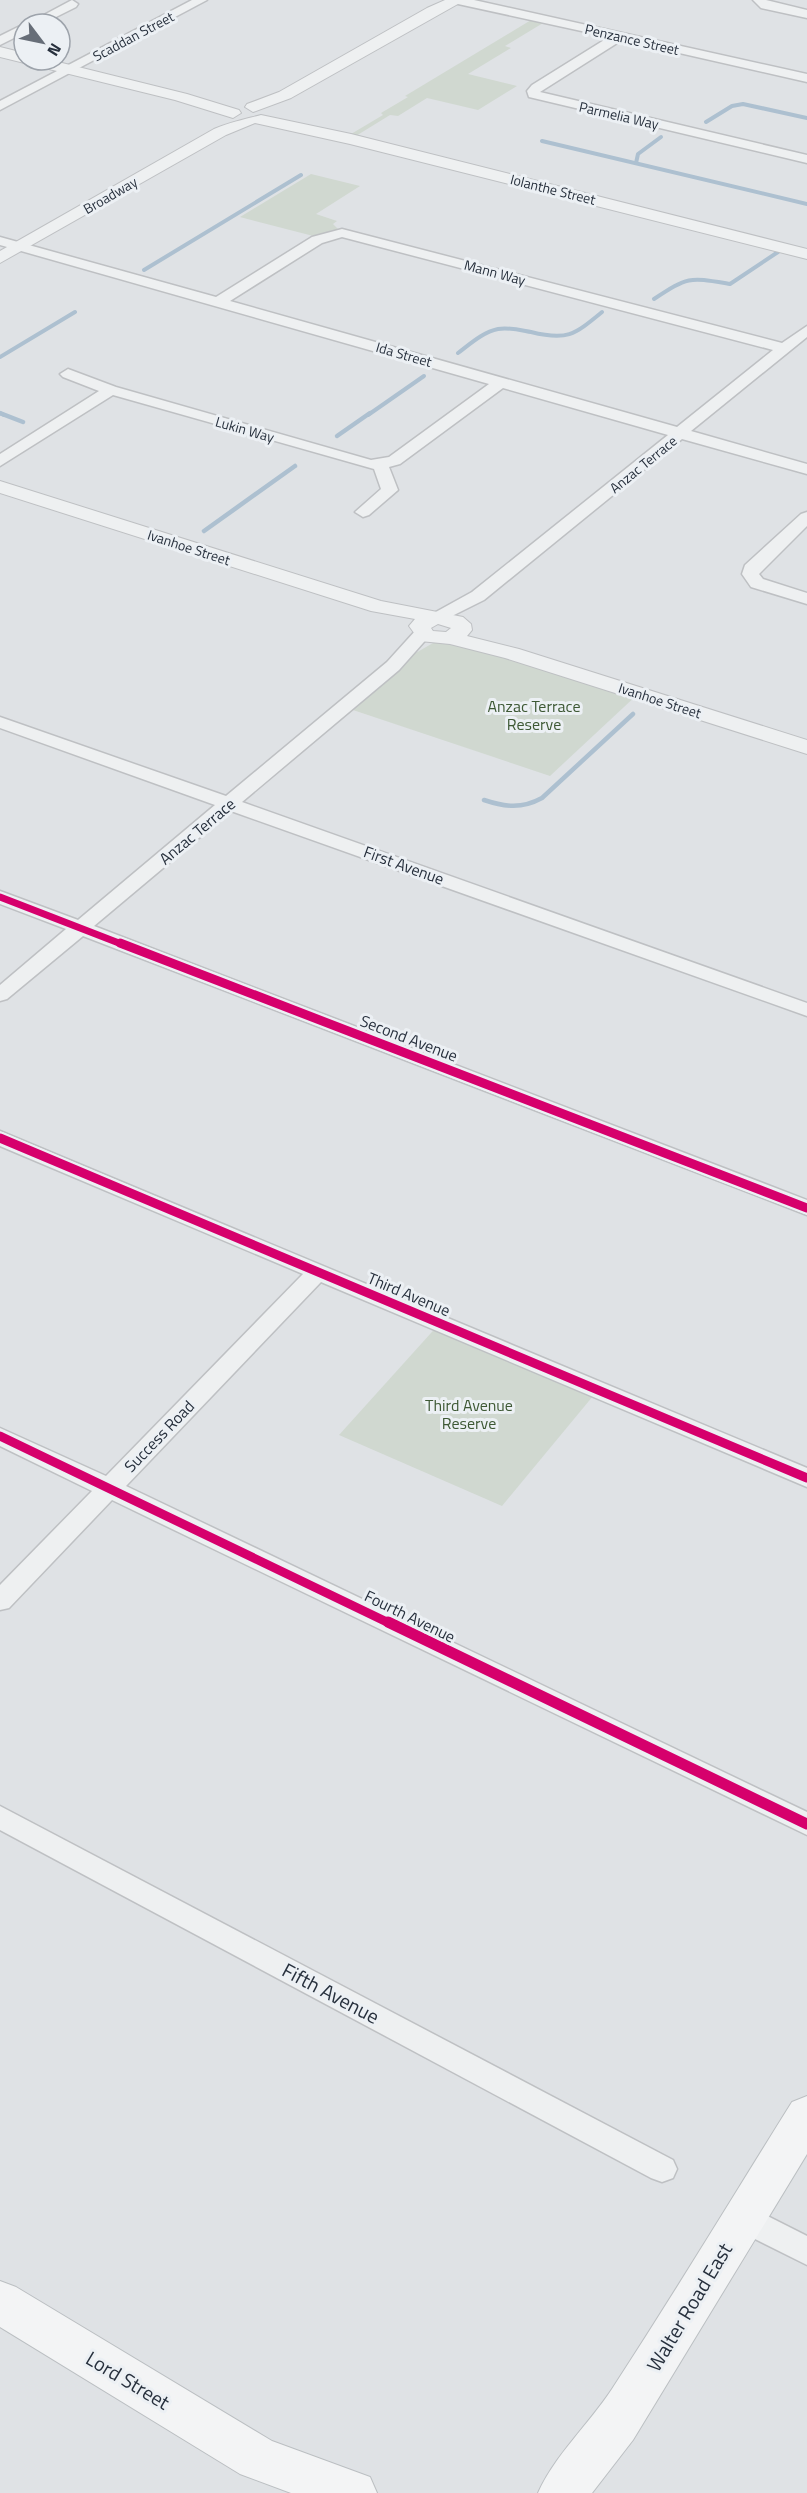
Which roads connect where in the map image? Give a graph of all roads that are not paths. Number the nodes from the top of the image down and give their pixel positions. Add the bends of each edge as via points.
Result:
1 (201, 0) edge
2 (458, 0) edge
3 (759, 0) edge
4 (72, 4) dead end
5 (56, 12) edge
6 (807, 14) edge
7 (620, 36) junction
8 (72, 68) edge
9 (72, 70) edge
10 (64, 72) edge
11 (807, 78) edge
12 (0, 106) edge
13 (251, 114) junction
14 (807, 159) edge
15 (0, 241) edge
16 (20, 247) junction
17 (807, 252) edge
18 (0, 258) edge
19 (219, 302) junction
20 (807, 330) edge
21 (785, 348) junction
22 (68, 374) dead end
23 (503, 381) junction
24 (111, 390) junction
25 (681, 434) junction
26 (0, 461) edge
27 (380, 465) junction
28 (807, 469) edge
29 (0, 487) edge
30 (363, 512) dead end
31 (807, 517) edge
32 (807, 599) edge
33 (441, 628) junction
34 (0, 722) edge
35 (807, 747) edge
36 (230, 802) junction
37 (0, 897) edge
38 (81, 928) junction
39 (0, 995) edge
40 (807, 1010) edge
41 (0, 1138) edge
42 (807, 1208) edge
43 (318, 1272) junction
44 (0, 1436) edge
45 (807, 1478) edge
46 (109, 1487) junction
47 (0, 1601) edge
48 (0, 1817) edge
49 (807, 1824) edge
50 (807, 2115) edge
51 (662, 2169) dead end
52 (744, 2218) junction
53 (807, 2251) edge
54 (0, 2302) edge
55 (256, 2458) junction
56 (293, 2493) edge
57 (353, 2493) edge
58 (562, 2493) edge

1 - 8 street, Scaddan Street
2 - 7 street, Penzance Street
2 - 13 street, Broadway
3 - 6 street via 765,5
4 - 5 street
7 - 11 street, Penzance Street
7 - 14 street, Parmelia Way via 537,88 534,94
9 - 13 street, Iolanthe Street
10 - 12 street, Scaddan Street
13 - 16 street, Broadway
13 - 17 street, Iolanthe Street
15 - 16 street, Ida Street
16 - 18 street, Broadway
16 - 19 street, Ida Street
19 - 21 street, Mann Way via 321,238 342,233
19 - 23 street, Ida Street
20 - 21 street, Anzac Terrace
21 - 25 street, Anzac Terrace
22 - 24 street, Lukin Way
23 - 25 street, Ida Street
23 - 27 street via 394,461
24 - 26 street
24 - 27 street, Lukin Way via 364,464
25 - 28 street, Ida Street
25 - 33 street, Anzac Terrace
27 - 30 street via 390,490
29 - 33 street, Ivanhoe Street
31 - 32 street via 750,574 757,583
33 - 35 street, Ivanhoe Street
33 - 36 street, Anzac Terrace
34 - 36 street, First Avenue
36 - 38 street, Anzac Terrace
36 - 40 street, First Avenue
37 - 38 street, Second Avenue
38 - 39 street, Anzac Terrace
38 - 42 street, Second Avenue
41 - 43 street, Third Avenue
43 - 45 street, Third Avenue
43 - 46 street, Success Road
44 - 46 street, Fourth Avenue
46 - 47 street, Success Road
46 - 49 street, Fourth Avenue
48 - 51 street, Fifth Avenue
50 - 52 main road, Walter Road East
52 - 53 street
52 - 58 main road, Walter Road East via 616,2424
54 - 55 main road, Lord Street
55 - 56 main road, Lord Street
55 - 57 main road, Lord Street

